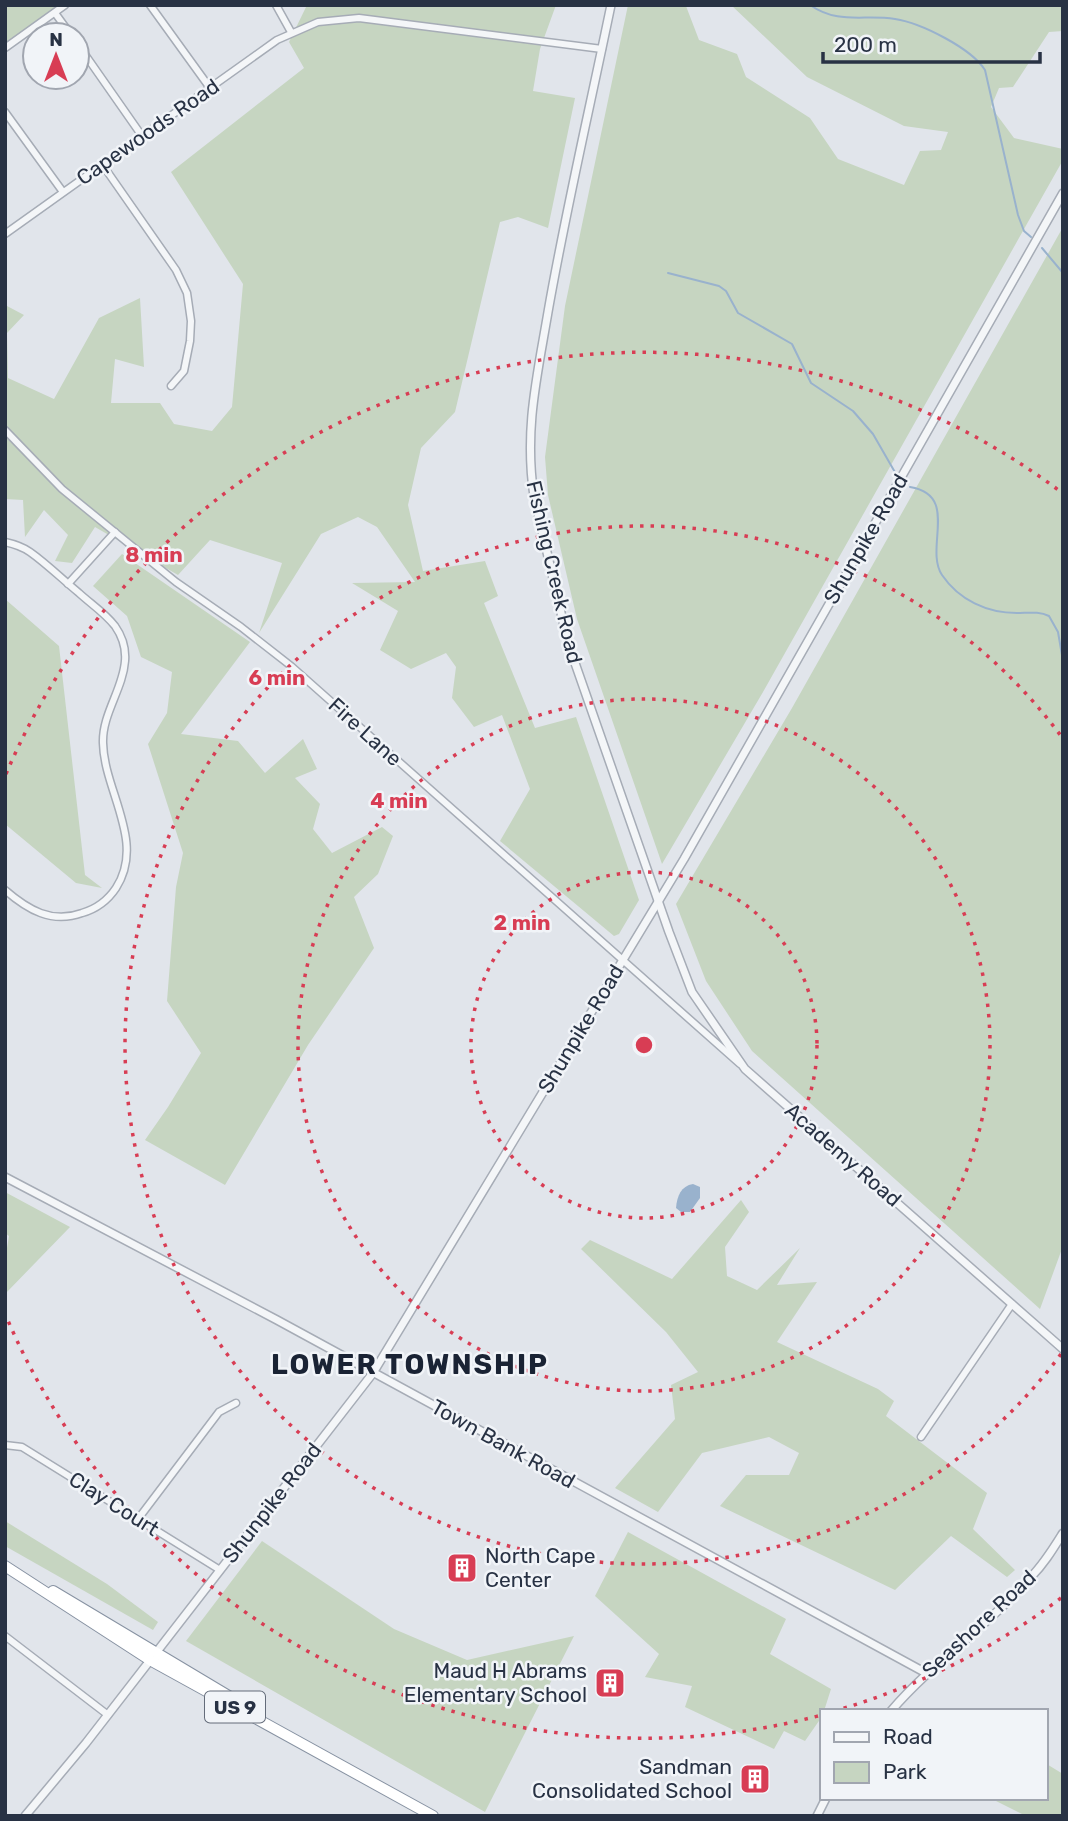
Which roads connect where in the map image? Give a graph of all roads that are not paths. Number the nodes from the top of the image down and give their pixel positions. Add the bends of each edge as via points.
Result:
1 (65, 5) edge
2 (150, 5) edge
3 (276, 5) edge
4 (611, 5) edge
5 (55, 13) junction
6 (61, 21) edge
7 (291, 32) junction
8 (5, 48) edge
9 (602, 49) junction
10 (91, 64) edge
11 (210, 88) junction
12 (5, 112) edge
13 (142, 136) junction
14 (102, 164) junction
15 (63, 192) junction
16 (1063, 193) edge
17 (5, 234) edge
18 (171, 386) dead end
19 (5, 430) edge
20 (115, 532) junction
21 (5, 542) edge
22 (68, 584) junction
23 (5, 890) edge
24 (658, 901) junction
25 (623, 960) junction
26 (745, 1069) junction
27 (5, 1177) edge
28 (1012, 1304) junction
29 (1063, 1349) edge
30 (373, 1373) junction
31 (236, 1403) dead end
32 (921, 1437) dead end
33 (5, 1445) edge
34 (138, 1519) junction
35 (1063, 1534) edge
36 (5, 1565) edge
37 (220, 1570) junction
38 (5, 1636) edge
39 (156, 1651) junction
40 (150, 1660) junction
41 (926, 1673) junction
42 (893, 1709) edge
43 (108, 1715) junction
44 (321, 1755) junction
45 (825, 1800) edge
46 (24, 1816) edge
47 (433, 1816) edge
48 (817, 1816) edge

1 - 5 street
2 - 11 street
3 - 7 street
4 - 9 street, Fishing Creek Road
5 - 6 street
5 - 8 street
7 - 9 street, Capewoods Road via 318,22 359,18
7 - 11 street, Capewoods Road
9 - 24 street, Fishing Creek Road via 556,268 531,410 529,453 534,496 568,643
10 - 13 street
11 - 13 street, Capewoods Road
12 - 15 street
13 - 14 street, Capewoods Road
14 - 15 street, Capewoods Road
14 - 18 street via 187,293 190,341 184,371
15 - 17 street, Capewoods Road
16 - 24 street, Shunpike Road
19 - 20 street, Fire Lane via 62,489
20 - 22 street
20 - 25 street, Fire Lane via 291,666
21 - 22 street via 30,552
22 - 23 street via 114,625 125,651 103,743 127,844 126,866 103,902 74,915 40,914
24 - 25 street, Shunpike Road
24 - 26 street, Fishing Creek Road via 692,992
25 - 26 street, Academy Road
25 - 30 street, Shunpike Road
26 - 28 street, Academy Road
27 - 30 street, Town Bank Road
28 - 29 street, Academy Road
28 - 32 street
30 - 37 street, Shunpike Road
30 - 41 street, Town Bank Road
31 - 34 street via 219,1412
33 - 34 street, Clay Court via 22,1447
34 - 37 street, Clay Court
35 - 41 street, Seashore Road via 1019,1591
36 - 39 highway, US 9
36 - 40 highway, US 9
37 - 39 street, Shunpike Road
38 - 43 street
39 - 40 street, Shunpike Road
39 - 44 highway, US 9
40 - 43 street, Shunpike Road
40 - 44 highway, US 9
41 - 42 street, Seashore Road
43 - 46 street, Shunpike Road
44 - 47 highway, US 9
45 - 48 street

